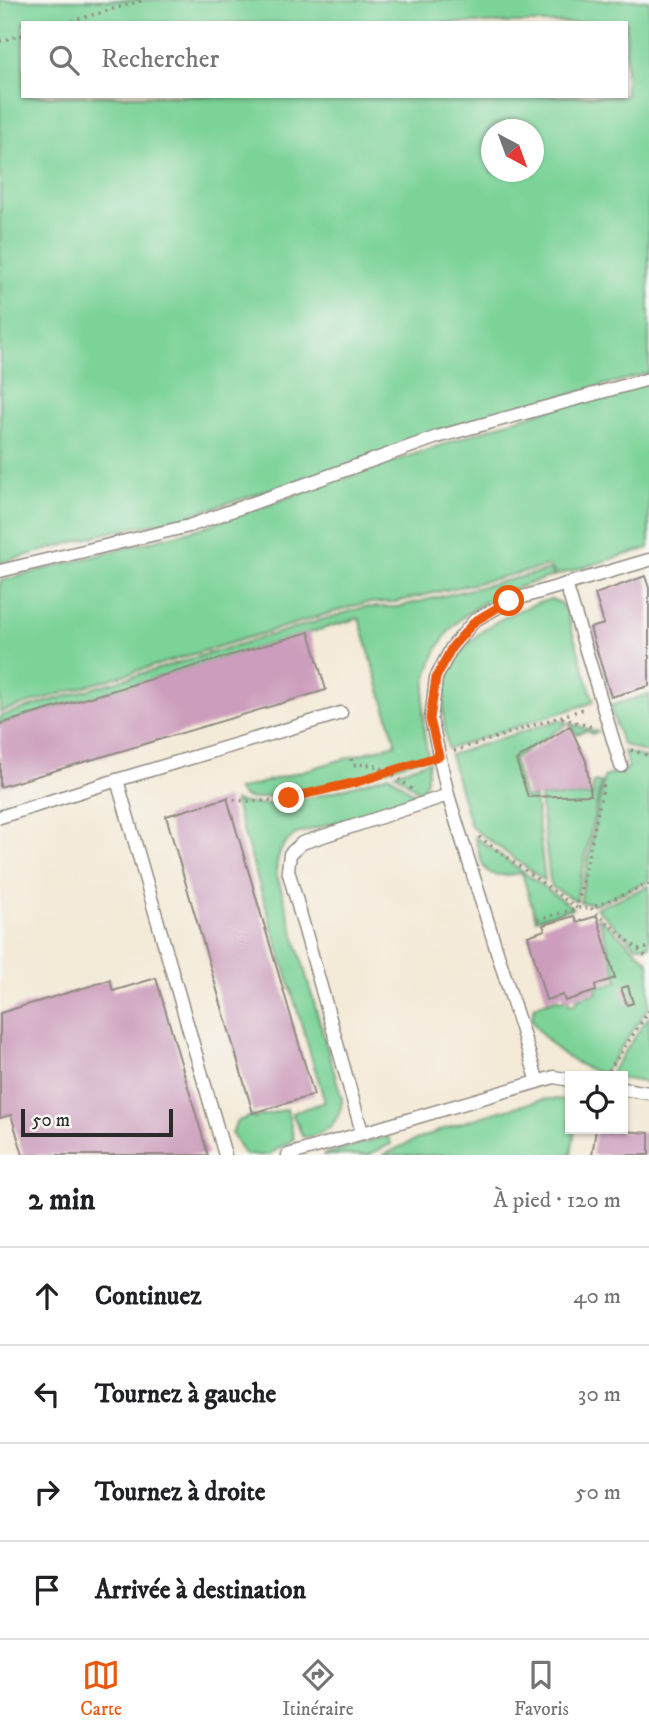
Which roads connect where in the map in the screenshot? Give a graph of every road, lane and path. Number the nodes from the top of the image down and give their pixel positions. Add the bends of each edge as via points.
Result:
1 (144, 0) edge
2 (72, 21) edge
3 (21, 36) edge
4 (0, 41) edge
5 (649, 379) edge
6 (649, 560) edge
7 (0, 571) edge
8 (566, 584) junction
9 (602, 703) junction
10 (341, 713) dead end
11 (560, 717) junction
12 (611, 733) junction
13 (439, 756) junction
14 (351, 759) dead end
15 (621, 766) dead end
16 (390, 772) junction
17 (117, 780) junction
18 (604, 783) dead end
19 (448, 795) junction
20 (228, 798) dead end
21 (429, 801) junction
22 (0, 817) edge
23 (456, 821) junction
24 (649, 884) edge
25 (577, 908) junction
26 (591, 908) junction
27 (538, 920) dead end
28 (649, 948) edge
29 (636, 949) junction
30 (649, 958) edge
31 (649, 1012) edge
32 (608, 1071) edge
33 (565, 1079) edge
34 (538, 1082) junction
35 (628, 1090) edge
36 (649, 1093) edge
37 (362, 1132) junction
38 (225, 1155) edge
39 (288, 1155) edge

1 - 2 path
3 - 4 path
5 - 7 lane via 437,437 190,526
6 - 8 lane
8 - 9 lane
8 - 13 lane via 509,601 475,621 452,647 436,678 430,719
9 - 11 path
9 - 12 lane
10 - 17 lane
11 - 12 path
11 - 13 path
12 - 15 lane
13 - 16 path
13 - 19 lane
14 - 16 path via 353,765 370,763
16 - 20 path via 289,798 243,803
16 - 21 path
17 - 22 lane
17 - 38 lane
18 - 25 path
19 - 21 lane
19 - 23 lane
21 - 37 lane via 302,843 290,854 288,870
23 - 25 path
23 - 34 lane
24 - 26 path
25 - 26 path
25 - 27 path
26 - 29 path
28 - 29 path
29 - 30 path
31 - 32 path
33 - 34 lane
34 - 37 lane
35 - 36 lane
37 - 39 lane

